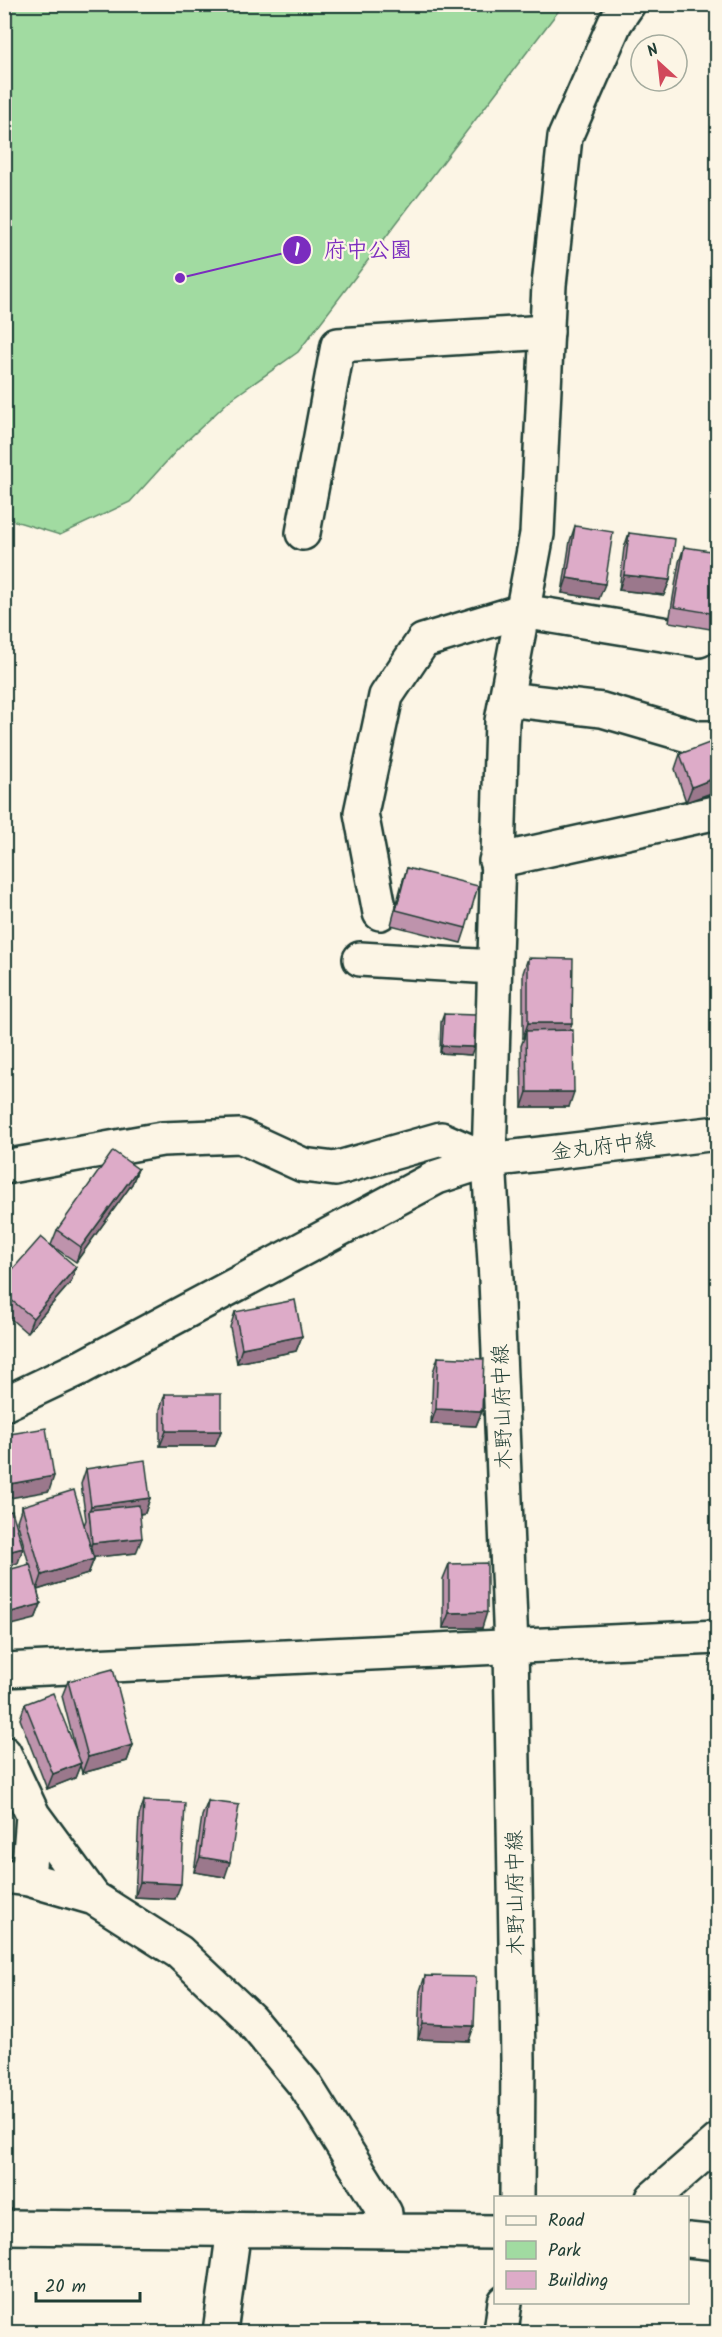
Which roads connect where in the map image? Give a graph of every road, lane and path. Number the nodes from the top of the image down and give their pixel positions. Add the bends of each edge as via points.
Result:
1 (628, 4) edge
2 (547, 332) junction
3 (303, 533) dead end
4 (522, 611) junction
5 (699, 640) dead end
6 (506, 699) junction
7 (717, 738) edge
8 (717, 812) edge
9 (496, 861) junction
10 (380, 913) dead end
11 (360, 958) dead end
12 (493, 968) junction
13 (717, 1133) edge
14 (489, 1160) junction
15 (4, 1167) edge
16 (4, 1404) edge
17 (717, 1637) edge
18 (511, 1646) junction
19 (4, 1670) edge
20 (4, 1753) edge
21 (33, 1815) junction
22 (16, 1878) edge
23 (94, 1898) junction
24 (717, 2141) edge
25 (517, 2196) edge
26 (655, 2196) edge
27 (4, 2227) edge
28 (234, 2229) junction
29 (384, 2231) junction
30 (494, 2232) edge
31 (689, 2240) edge
32 (717, 2243) edge
33 (506, 2304) edge
34 (220, 2332) edge
35 (501, 2332) edge

1 - 2 street, 木野山府中線 via 615,22 565,137
2 - 3 street via 338,345
2 - 4 street, 木野山府中線 via 537,534
4 - 5 street
4 - 6 street, 木野山府中線
4 - 10 street via 423,641 386,696 361,813
6 - 7 street via 602,710 698,738
6 - 9 street, 木野山府中線
8 - 9 street
9 - 12 street, 木野山府中線
11 - 12 street
12 - 14 street, 木野山府中線
13 - 14 street, 金丸府中線
14 - 15 street via 441,1139 335,1169 303,1165 240,1136 162,1139
14 - 16 street via 437,1177 82,1367
14 - 18 street, 木野山府中線
17 - 18 street
18 - 19 street
18 - 25 street, 木野山府中線
20 - 21 street
21 - 22 street
21 - 23 street
22 - 23 street
23 - 29 street via 179,1952 250,2019 305,2085 385,2213
24 - 26 street
27 - 28 street
28 - 29 street
28 - 34 street
29 - 30 street
31 - 32 street
33 - 35 street

